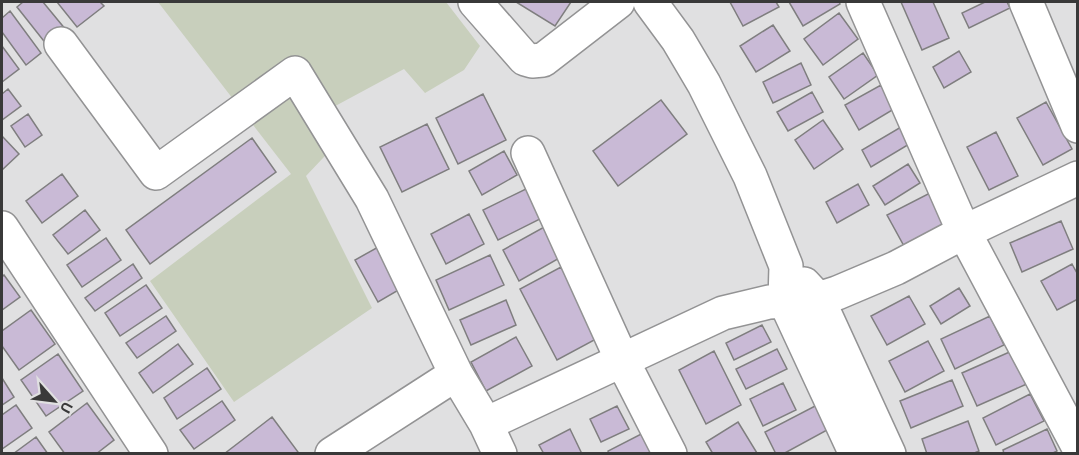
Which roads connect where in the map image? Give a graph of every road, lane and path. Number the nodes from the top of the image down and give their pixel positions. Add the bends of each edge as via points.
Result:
1 (475, 2) edge
2 (618, 2) edge
3 (650, 2) edge
4 (863, 2) edge
5 (1026, 2) edge
6 (61, 44) dead end
7 (1077, 126) edge
8 (528, 153) dead end
9 (1077, 178) edge
10 (2, 228) edge
11 (964, 232) junction
12 (786, 266) junction
13 (818, 298) junction
14 (785, 301) junction
15 (622, 360) junction
16 (456, 374) junction
17 (486, 424) junction
18 (1077, 446) edge
19 (152, 453) edge
20 (332, 453) edge
21 (500, 453) edge
22 (670, 453) edge
23 (856, 453) edge
24 (889, 453) edge

1 - 2 street via 525,59 536,62
3 - 12 street via 704,84 750,176
4 - 11 street
5 - 7 street
6 - 16 street via 156,173 295,73 372,199
8 - 15 street
9 - 11 street
10 - 19 street
11 - 13 street via 896,268
11 - 18 street
12 - 13 street
12 - 14 street
13 - 14 street
13 - 24 street
14 - 15 street via 723,313
14 - 23 street
15 - 17 street
15 - 22 street
16 - 17 street
16 - 20 street
17 - 21 street

